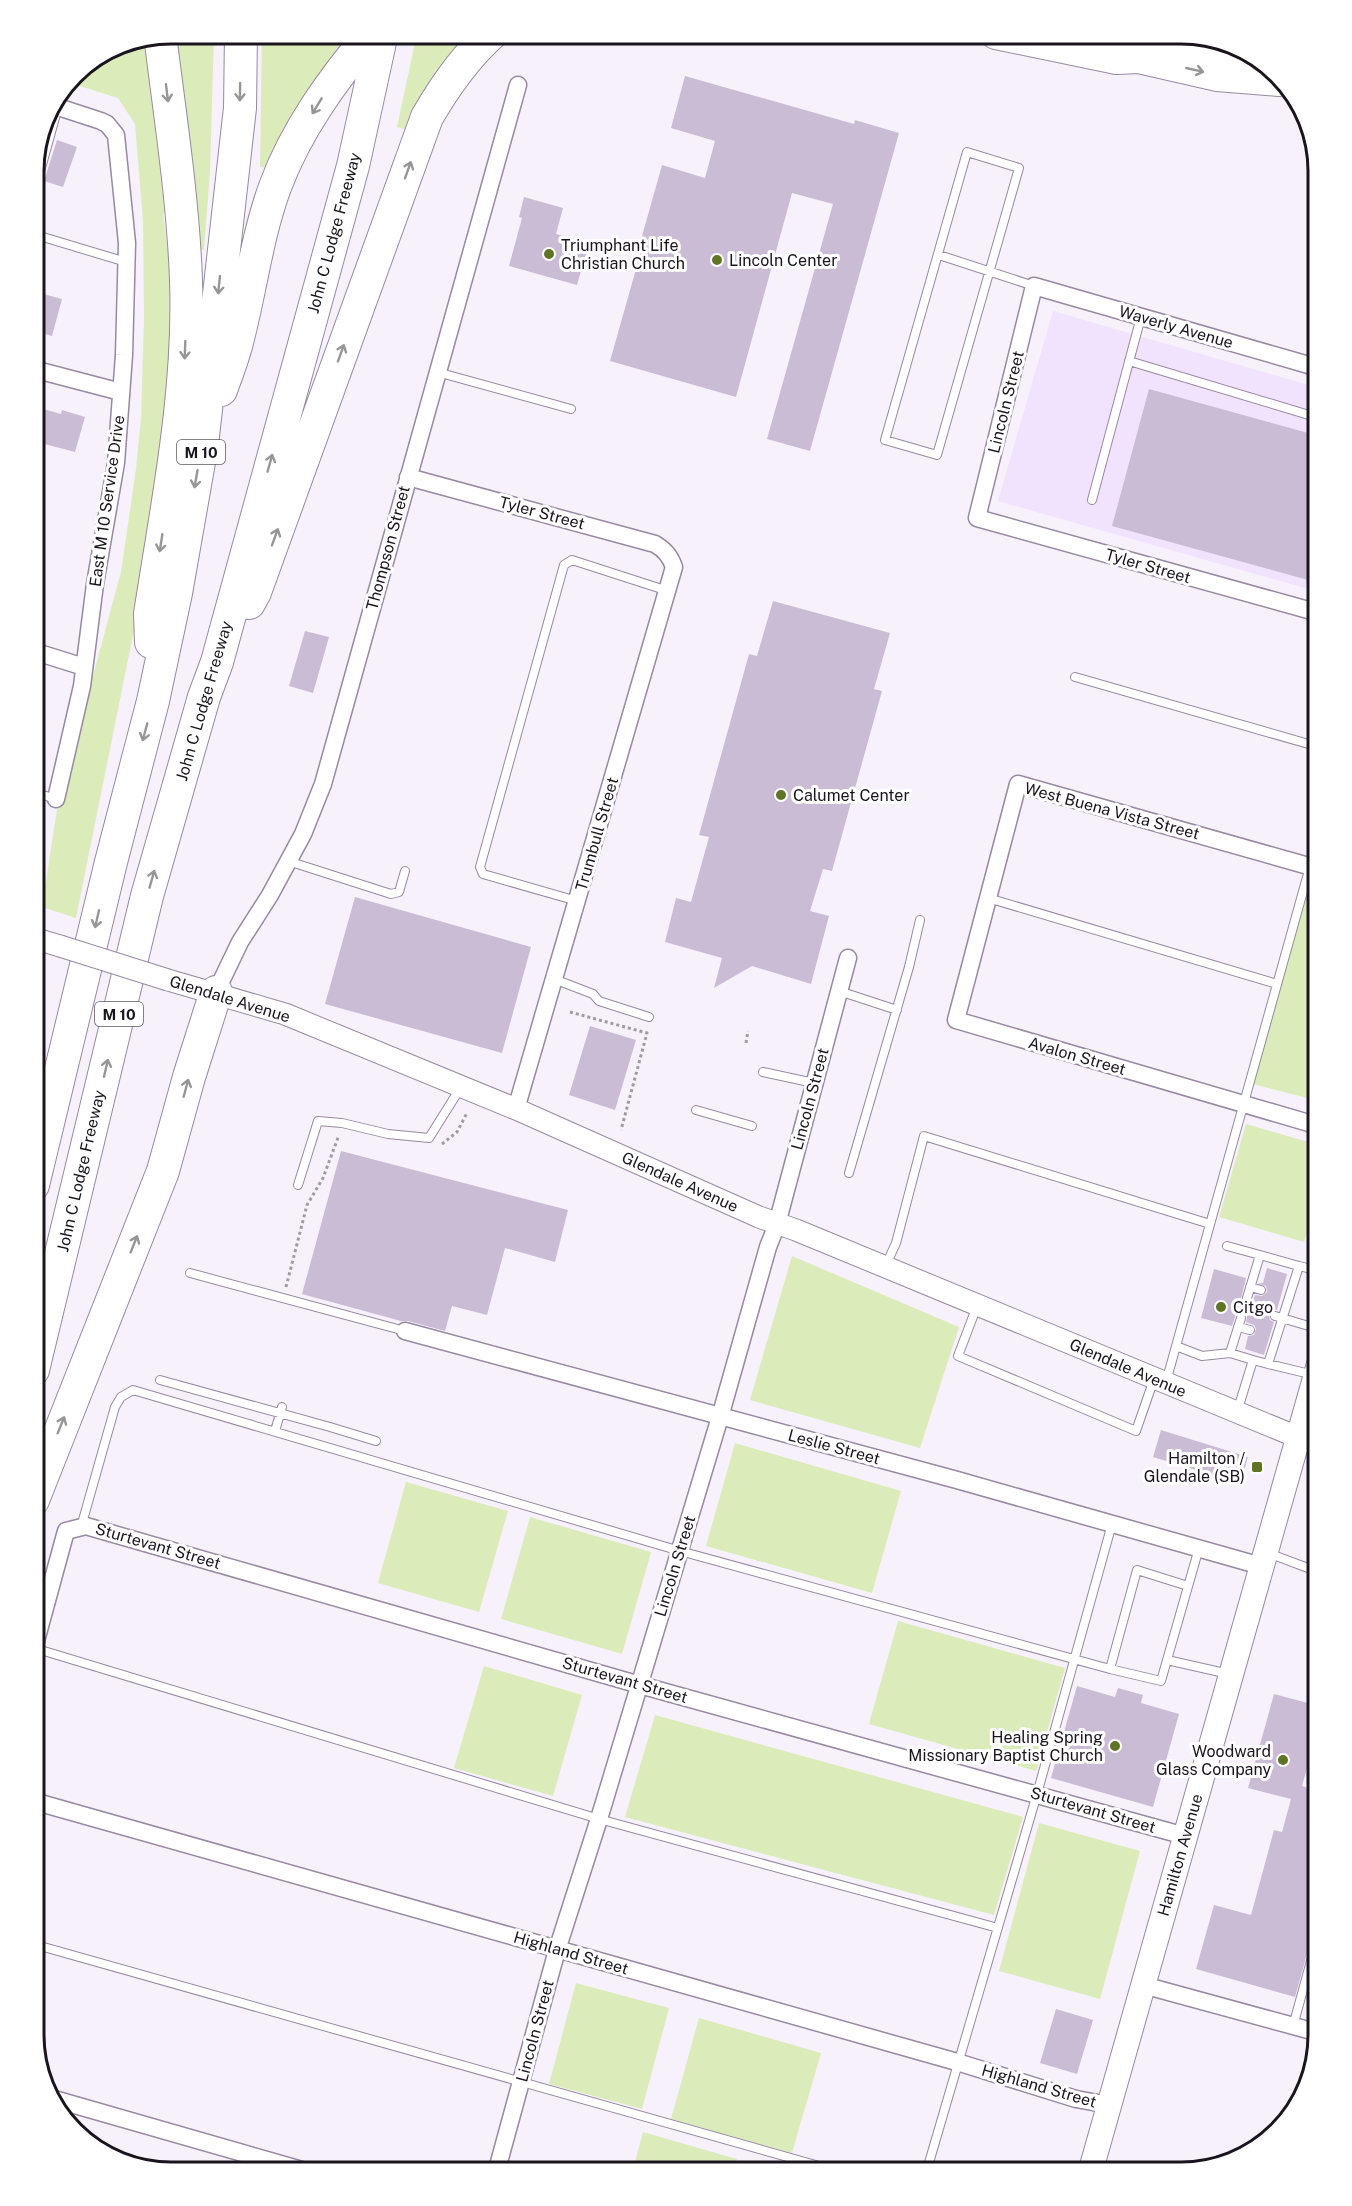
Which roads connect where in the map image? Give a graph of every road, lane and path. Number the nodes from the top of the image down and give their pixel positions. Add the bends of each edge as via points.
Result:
1 (161, 44) edge
2 (241, 44) edge
3 (363, 44) edge
4 (380, 44) edge
5 (481, 44) edge
6 (1056, 44) edge
7 (1108, 44) edge
8 (1201, 45) edge
9 (1138, 57) junction
10 (1238, 57) edge
11 (1269, 79) edge
12 (518, 86) dead end
13 (60, 108) edge
14 (44, 237) edge
15 (939, 255) junction
16 (126, 262) junction
17 (991, 272) junction
18 (1034, 286) junction
19 (1141, 316) junction
20 (1129, 361) junction
21 (1308, 365) edge
22 (44, 372) edge
23 (437, 372) junction
24 (121, 392) junction
25 (571, 409) dead end
26 (1308, 415) edge
27 (202, 445) junction
28 (408, 477) junction
29 (1092, 500) dead end
30 (977, 518) joint
31 (671, 558) joint
32 (668, 591) junction
33 (1308, 610) edge
34 (44, 654) edge
35 (217, 662) junction
36 (84, 667) junction
37 (1075, 677) dead end
38 (153, 701) junction
39 (1308, 744) edge
40 (44, 795) edge
41 (56, 799) joint
42 (288, 861) junction
43 (1308, 865) edge
44 (405, 871) dead end
45 (1308, 886) edge
46 (988, 898) junction
47 (577, 901) junction
48 (920, 920) dead end
49 (44, 941) edge
50 (848, 958) dead end
51 (554, 979) junction
52 (1277, 984) junction
53 (839, 991) junction
54 (216, 992) junction
55 (897, 1010) junction
56 (570, 1012) dead end
57 (649, 1017) dead end
58 (748, 1031) dead end
59 (746, 1043) dead end
60 (763, 1072) dead end
61 (814, 1083) junction
62 (462, 1087) junction
63 (1243, 1104) junction
64 (516, 1109) junction
65 (696, 1110) dead end
66 (467, 1113) dead end
67 (1308, 1123) edge
68 (752, 1126) dead end
69 (340, 1130) dead end
70 (621, 1130) dead end
71 (44, 1139) edge
72 (436, 1146) dead end
73 (849, 1173) dead end
74 (298, 1185) dead end
75 (777, 1224) junction
76 (1210, 1224) junction
77 (1227, 1246) dead end
78 (1260, 1255) junction
79 (1299, 1266) junction
80 (885, 1267) junction
81 (1308, 1268) edge
82 (190, 1273) dead end
83 (286, 1287) dead end
84 (1250, 1287) junction
85 (1261, 1290) dead end
86 (1247, 1298) dead end
87 (978, 1305) junction
88 (1279, 1317) junction
89 (44, 1324) edge
90 (1308, 1326) edge
91 (1250, 1330) dead end
92 (405, 1331) joint
93 (1176, 1346) junction
94 (1230, 1353) junction
95 (1253, 1360) junction
96 (1268, 1364) junction
97 (1308, 1379) edge
98 (160, 1380) dead end
99 (1160, 1381) junction
100 (281, 1410) junction
101 (1237, 1413) junction
102 (720, 1417) junction
103 (275, 1431) junction
104 (376, 1441) dead end
105 (1308, 1442) edge
106 (44, 1472) edge
107 (1112, 1524) junction
108 (74, 1529) junction
109 (1199, 1548) junction
110 (680, 1551) junction
111 (1263, 1558) junction
112 (1308, 1568) dead end
113 (1188, 1586) junction
114 (44, 1618) edge
115 (44, 1653) edge
116 (1074, 1659) junction
117 (1167, 1660) junction
118 (1110, 1669) junction
119 (1230, 1674) junction
120 (639, 1685) junction
121 (1037, 1794) junction
122 (44, 1804) edge
123 (599, 1819) junction
124 (1185, 1836) junction
125 (998, 1928) junction
126 (44, 1947) edge
127 (557, 1950) junction
128 (1308, 1972) edge
129 (1143, 1985) junction
130 (1293, 2026) junction
131 (1308, 2030) edge
132 (957, 2062) junction
133 (521, 2082) junction
134 (62, 2101) edge
135 (1109, 2105) junction
136 (274, 2162) edge
137 (499, 2162) edge
138 (805, 2162) edge
139 (929, 2162) edge
140 (1095, 2162) edge

1 -> 38 highway via 186,280 180,417 150,614
2 -> 27 highway, M 10 via 240,108
3 -> 27 highway via 319,101 275,186 238,341
35 -> 4 highway, John C Lodge Freeway / M 10 via 353,166
35 -> 5 highway via 255,592 427,117 447,83
6 - 9 highway via 1117,58
7 - 9 highway
8 - 10 highway
9 -> 11 highway via 1217,75
12 - 23 street, Thompson Street
13 - 16 street, East M 10 Service Drive via 101,121 116,135
14 - 16 lane
15 - 17 lane
15 - 17 lane via 967,152 1019,168
15 - 17 lane via 885,440 937,455
16 - 24 street, East M 10 Service Drive
17 - 18 lane
18 - 19 street, Waverly Avenue
18 - 30 street, Lincoln Street
19 - 20 lane
19 - 21 street, Waverly Avenue
20 - 26 lane
20 - 29 lane
22 - 24 street
23 - 25 lane
23 - 28 street, Thompson Street
24 - 36 street, East M 10 Service Drive via 116,463
27 -> 38 highway, M 10
28 - 31 street, Tyler Street via 655,544
28 - 42 street, Thompson Street via 323,784
30 - 33 street, Tyler Street
31 - 32 street, Trumbull Street via 674,567
32 - 47 street, Trumbull Street
32 - 47 lane via 572,560 564,565 480,867 483,874
34 - 36 street
89 -> 35 highway, John C Lodge Freeway / M 10 via 147,896
36 - 41 street, East M 10 Service Drive
37 - 39 lane
38 -> 71 highway, M 10
40 - 41 lane
42 - 44 lane via 391,894 399,892
42 - 54 street, Thompson Street via 240,942
43 - 46 street, West Buena Vista Street via 1018,784
45 - 52 lane
46 - 52 lane
46 - 63 street, Avalon Street via 956,1020
47 - 51 street, Trumbull Street
48 - 55 lane
49 - 54 street, Glendale Avenue, bridge
50 - 53 street, Lincoln Street
51 - 57 lane via 593,994 599,1001
51 - 64 street, Trumbull Street
52 - 63 lane
53 - 55 lane
53 - 61 street, Lincoln Street
54 - 62 street, Glendale Avenue via 285,1014
106 -> 54 highway via 163,1171
55 - 73 lane
56 - 70 path via 647,1033
58 - 59 path
60 - 61 lane
61 - 75 street, Lincoln Street
62 - 64 street, Glendale Avenue
62 - 74 lane via 429,1137 318,1121
63 - 67 street, Avalon Street
63 - 76 lane
64 - 75 street, Glendale Avenue
65 - 68 lane
66 - 72 path via 458,1132
69 - 83 path via 323,1178 307,1205
75 - 80 street, Glendale Avenue
75 - 102 street, Lincoln Street
76 - 80 lane via 924,1136 896,1243
76 - 93 lane
77 - 78 lane
78 - 79 lane
78 - 84 lane
79 - 81 lane
79 - 88 lane
80 - 87 street, Glendale Avenue
82 - 92 lane
84 - 85 lane
84 - 86 lane
87 - 99 street, Glendale Avenue
87 - 99 lane via 958,1356 1136,1431
88 - 90 lane
88 - 96 lane
91 - 94 lane via 1240,1323
92 - 102 street, Leslie Street
93 - 94 lane via 1202,1356
93 - 99 lane
94 - 95 lane
95 - 96 lane
95 - 101 lane
96 - 97 lane
98 - 100 lane
99 - 101 street, Glendale Avenue
100 - 103 lane
100 - 104 lane
101 - 105 street, Glendale Avenue
102 - 107 street, Leslie Street
102 - 110 street, Lincoln Street
103 - 108 lane via 133,1390 121,1397 115,1407
103 - 110 lane
105 - 111 main road, Hamilton Avenue
107 - 109 street, Leslie Street
107 - 116 lane
108 - 114 street
108 - 120 street, Sturtevant Street via 86,1526 137,1540
109 - 111 street, Leslie Street
109 - 113 lane
110 - 116 lane
110 - 120 street, Lincoln Street
111 - 112 lane
111 - 119 main road, Hamilton Avenue
113 - 117 lane
113 - 118 lane via 1137,1570
115 - 123 lane
116 - 118 lane
116 - 121 lane
117 - 118 lane via 1161,1681
117 - 119 lane
119 - 124 main road, Hamilton Avenue
120 - 121 street, Sturtevant Street
120 - 123 street, Lincoln Street
121 - 124 street, Sturtevant Street
121 - 125 lane
122 - 127 street, Highland Street
123 - 125 lane
123 - 127 street, Lincoln Street
124 - 129 main road, Hamilton Avenue
125 - 132 lane
126 - 133 lane
127 - 132 street, Highland Street
127 - 133 street, Lincoln Street
128 - 130 lane
129 - 130 street
129 - 135 main road, Hamilton Avenue
130 - 131 street
132 - 135 street, Highland Street via 1076,2099
132 - 139 lane
133 - 137 street, Lincoln Street
133 - 138 lane
134 - 136 street
135 - 140 main road, Hamilton Avenue

